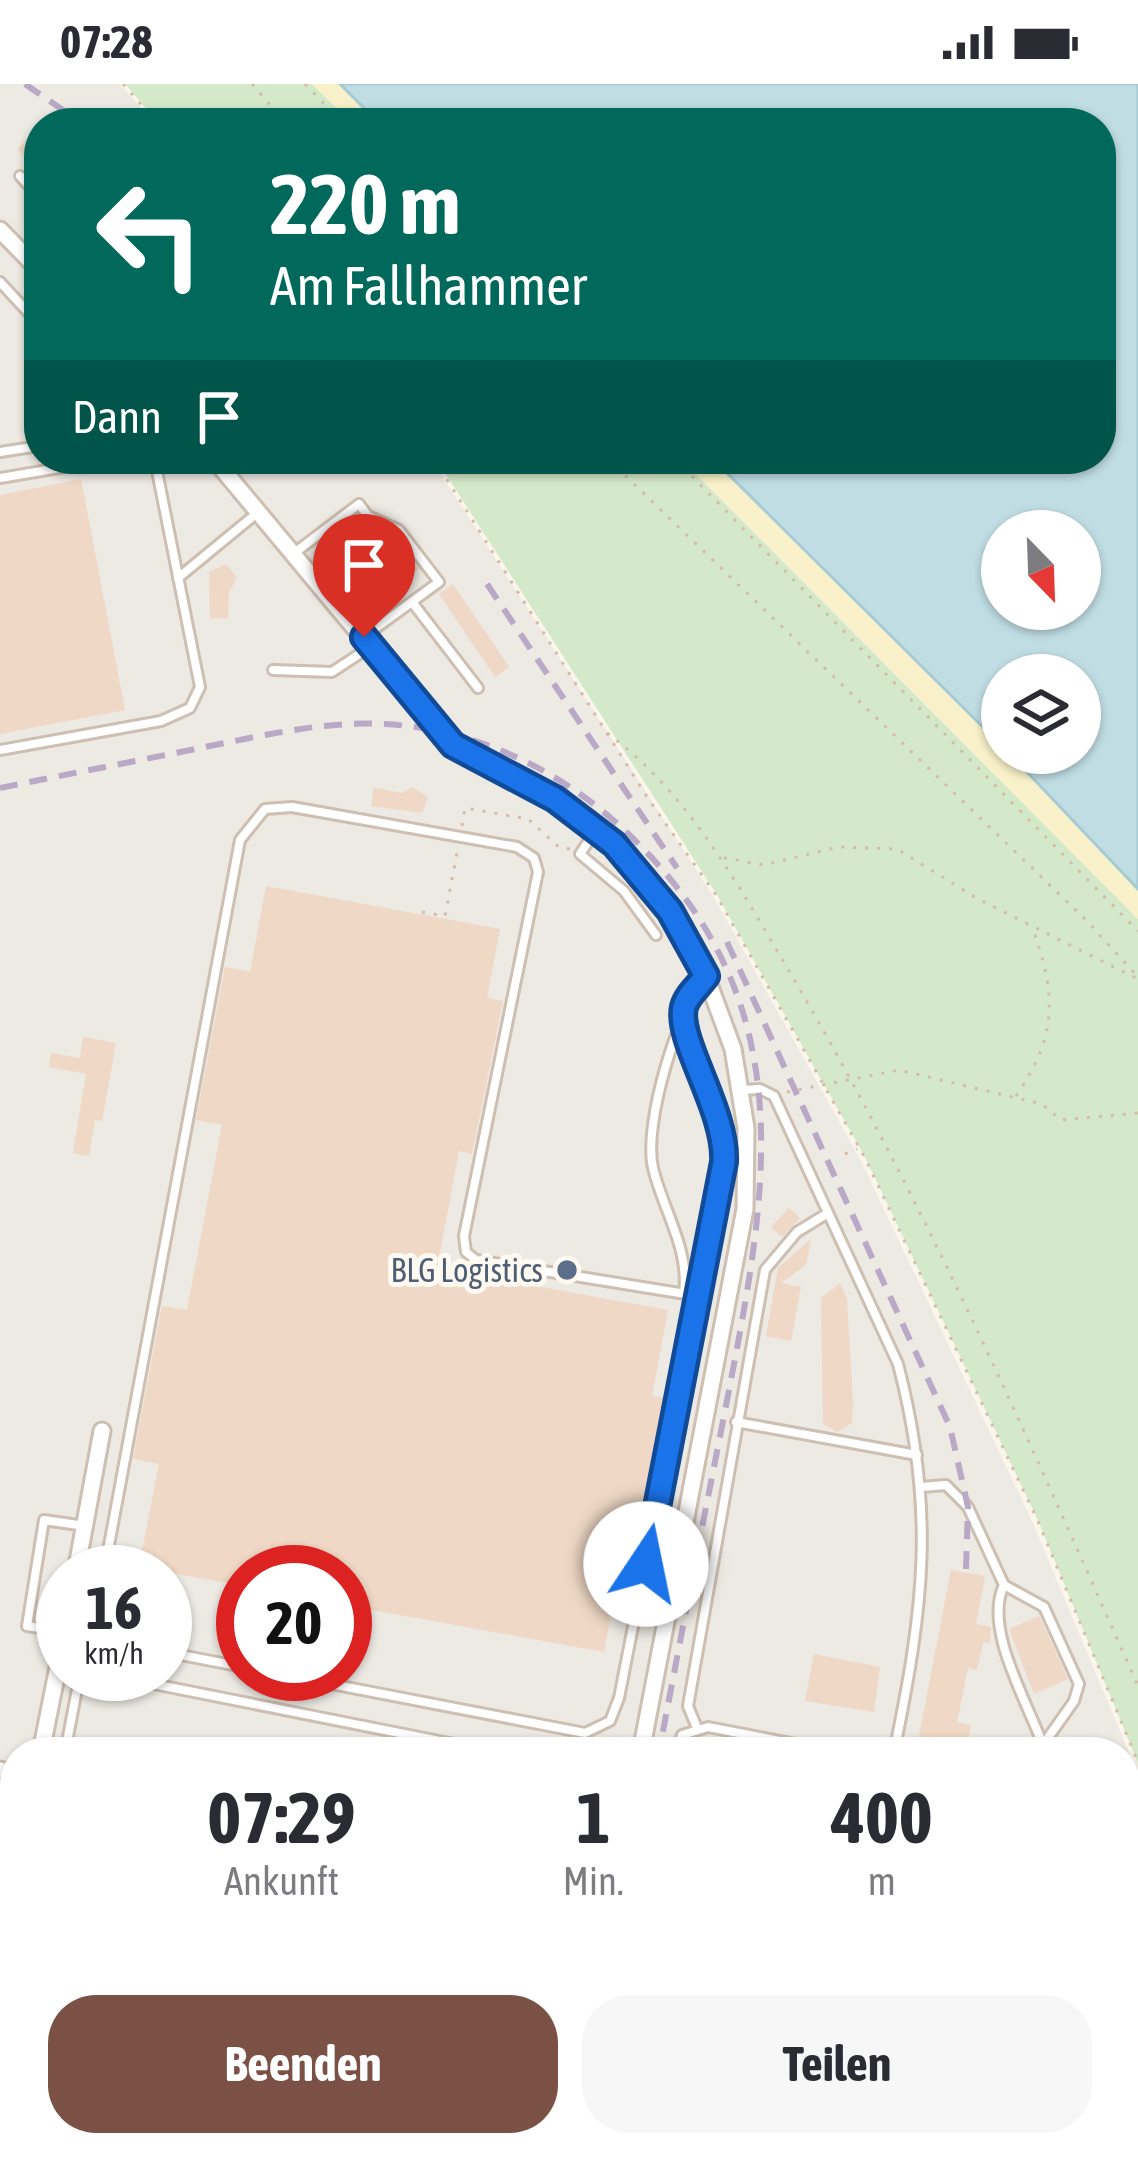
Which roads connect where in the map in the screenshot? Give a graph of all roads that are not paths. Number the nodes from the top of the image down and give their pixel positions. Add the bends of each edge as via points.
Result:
1 (20, 176) dead end
2 (24, 180) edge
3 (0, 230) edge
4 (24, 255) edge
5 (0, 282) edge
6 (24, 308) edge
7 (158, 474) edge
8 (226, 474) edge
9 (257, 513) junction
10 (290, 556) junction
11 (178, 578) junction
12 (412, 602) junction
13 (368, 642) junction
14 (273, 670) dead end
15 (478, 688) dead end
16 (0, 750) edge
17 (597, 829) junction
18 (656, 935) dead end
19 (706, 976) junction
20 (682, 1021) junction
21 (742, 1090) junction
22 (828, 1213) junction
23 (683, 1293) junction
24 (698, 1295) junction
25 (736, 1422) junction
26 (102, 1431) dead end
27 (917, 1455) junction
28 (922, 1487) junction
29 (85, 1526) junction
30 (40, 1545) edge
31 (81, 1545) edge
32 (109, 1545) edge
33 (36, 1570) edge
34 (1004, 1585) junction
35 (36, 1628) edge
36 (192, 1692) edge
37 (372, 1692) edge
38 (53, 1701) edge
39 (75, 1701) edge
40 (697, 1728) junction
41 (44, 1737) edge
42 (68, 1737) edge
43 (420, 1737) edge
44 (644, 1737) edge
45 (681, 1737) edge
46 (750, 1737) edge
47 (897, 1737) edge
48 (1037, 1737) edge
49 (1047, 1737) edge

1 - 2 lane
3 - 4 street
5 - 6 lane
7 - 11 lane
8 - 9 street
9 - 10 street
9 - 11 lane
10 - 12 lane via 359,504 400,530 440,582
10 - 13 street
11 - 16 lane via 200,687 190,708 161,721
12 - 13 lane
12 - 15 lane
13 - 14 lane via 332,672
13 - 17 street via 453,745
17 - 18 lane via 580,854 624,891
17 - 19 street via 670,911
19 - 20 lane via 685,1001
19 - 21 street
20 - 23 lane via 651,1152 686,1268
20 - 24 lane via 724,1127
21 - 22 lane via 774,1096
21 - 44 street via 745,1209
22 - 25 lane via 797,1232 765,1270
22 - 27 lane via 898,1364
23 - 24 lane
23 - 32 lane via 476,1260 466,1252 538,872 534,858 517,847 292,807 265,809 240,840
24 - 37 lane via 610,1721 585,1733
25 - 27 lane
25 - 40 lane via 688,1706
26 - 29 street
27 - 28 lane
28 - 34 lane via 955,1490
28 - 47 lane via 924,1581
29 - 30 lane via 44,1520
29 - 31 street
33 - 35 lane via 27,1626
34 - 48 lane via 1001,1633
34 - 49 lane via 1044,1607 1079,1684
36 - 43 lane
38 - 41 street
39 - 42 lane
40 - 45 lane
40 - 46 lane

